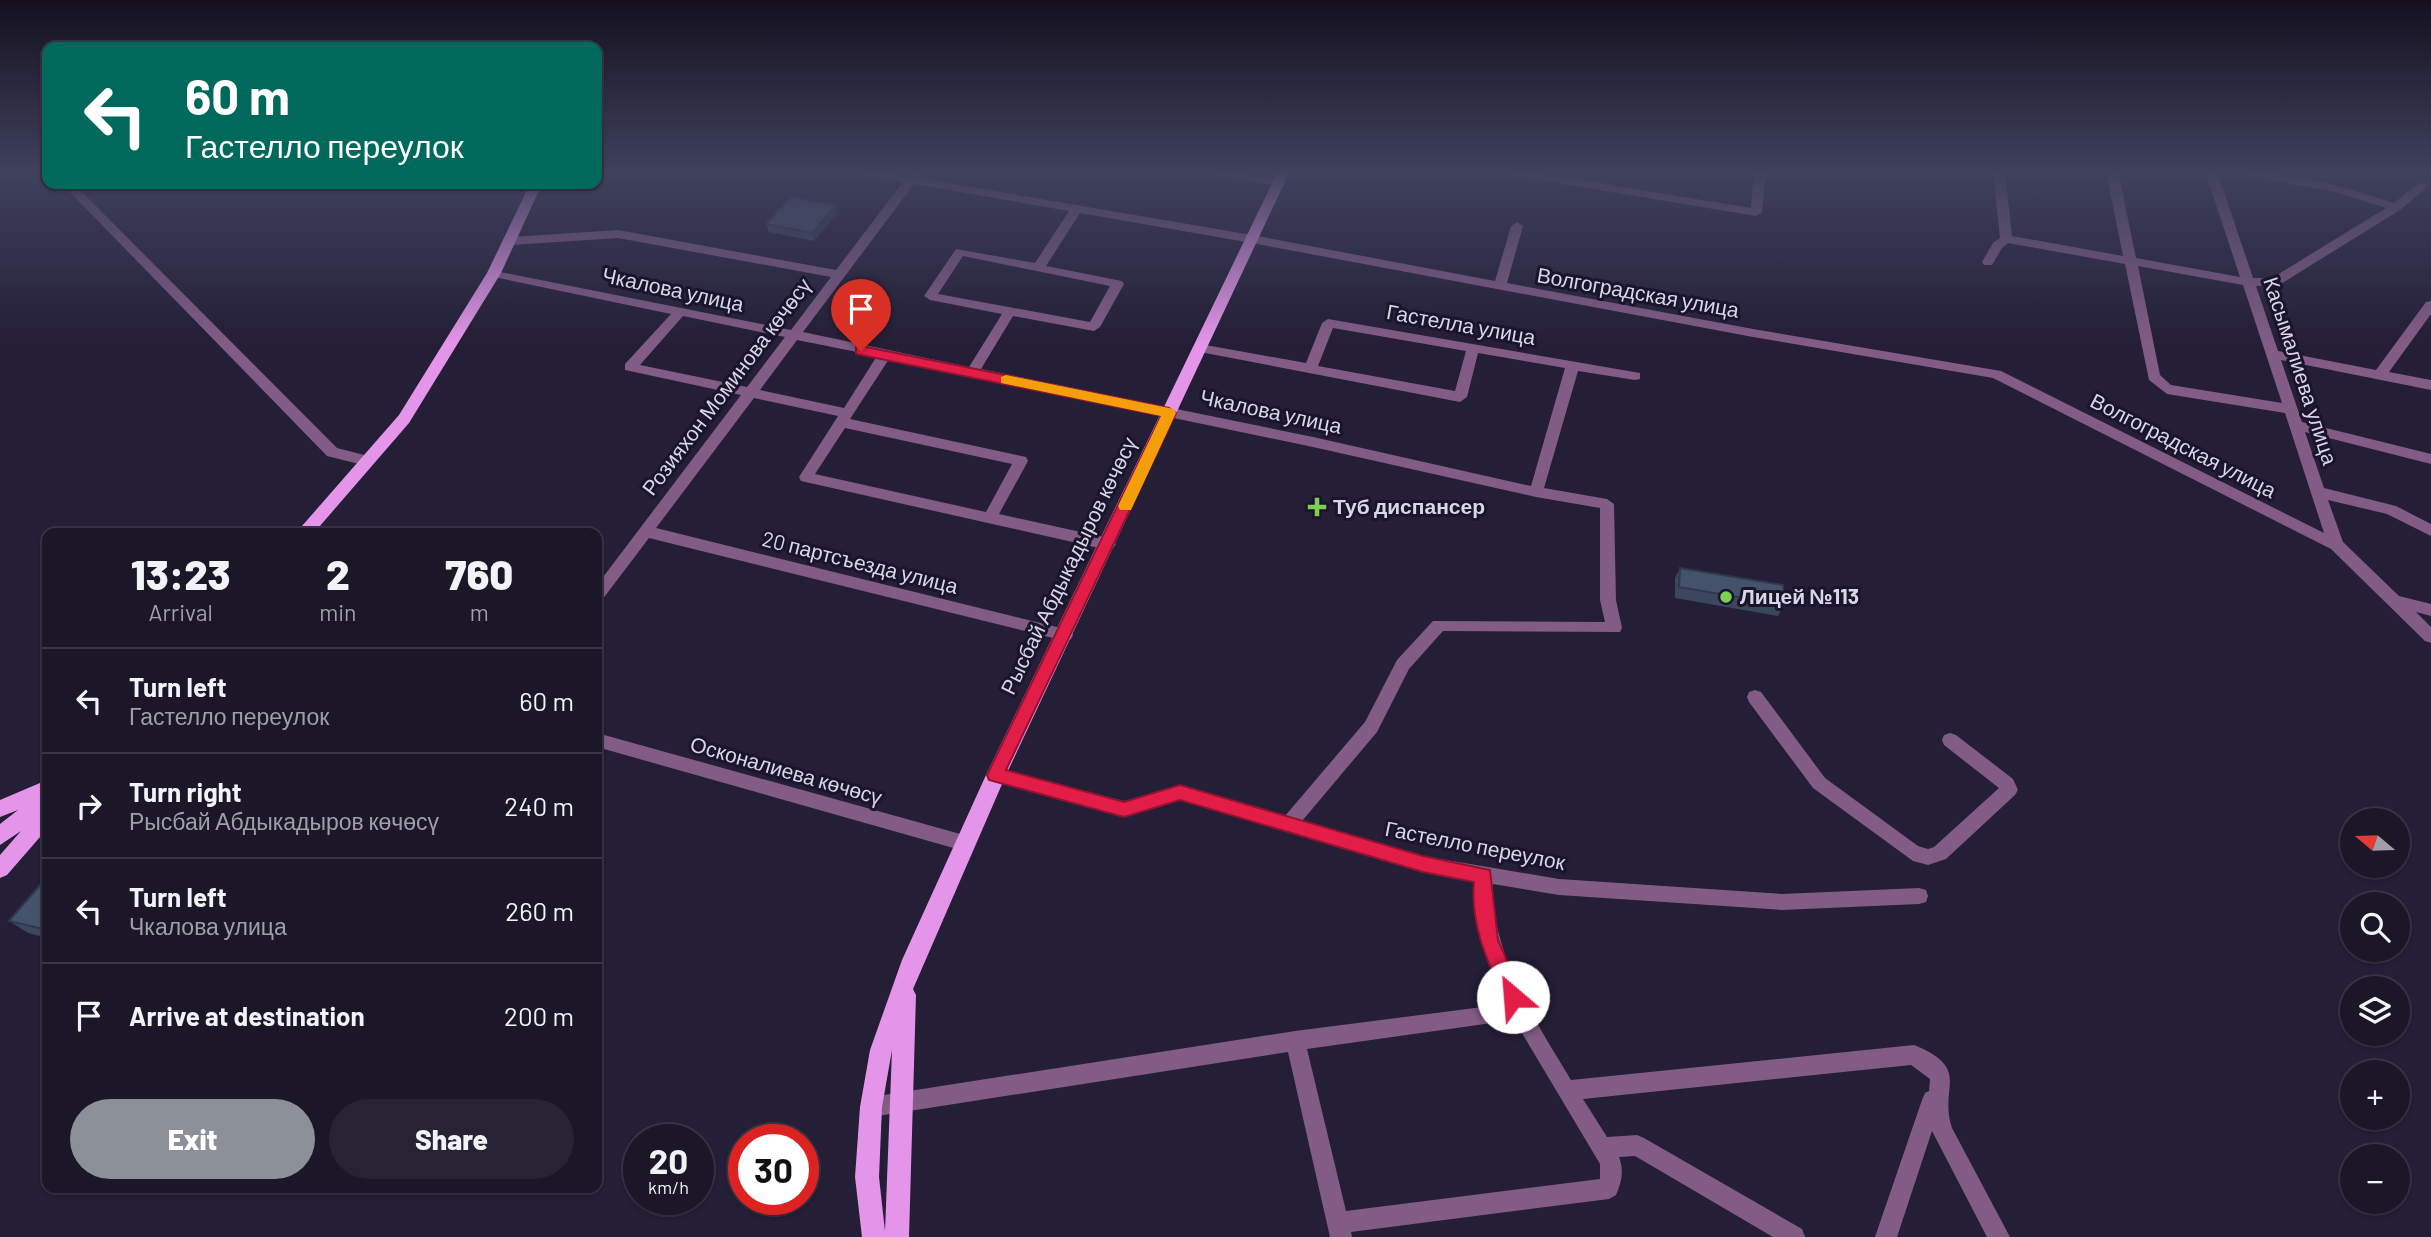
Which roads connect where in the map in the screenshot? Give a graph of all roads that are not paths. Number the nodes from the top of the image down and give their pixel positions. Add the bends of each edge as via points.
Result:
1 (112, 229) edge
2 (516, 229) edge
3 (873, 229) edge
4 (1063, 229) edge
5 (1192, 229) edge
6 (1257, 229) edge
7 (1516, 229) edge
8 (2005, 229) edge
9 (2123, 229) edge
10 (2230, 229) edge
11 (2360, 229) edge
12 (1252, 239) junction
13 (2006, 239) junction
14 (510, 241) junction
15 (2129, 261) junction
16 (1988, 262) dead end
17 (1038, 268) junction
18 (494, 273) junction
19 (838, 274) junction
20 (2248, 282) junction
21 (1500, 288) junction
22 (2431, 305) edge
23 (1010, 311) junction
24 (679, 313) junction
25 (2427, 319) edge
26 (791, 336) junction
27 (1200, 348) junction
28 (1473, 348) junction
29 (2273, 354) junction
30 (885, 355) junction
31 (1573, 365) junction
32 (1310, 369) junction
33 (972, 373) junction
34 (2381, 373) junction
35 (1635, 376) dead end
36 (2431, 385) edge
37 (748, 394) junction
38 (2291, 409) junction
39 (1169, 413) junction
40 (843, 417) junction
41 (2296, 425) junction
42 (2431, 459) edge
43 (368, 461) junction
44 (1536, 492) junction
45 (2319, 492) junction
46 (989, 518) junction
47 (308, 528) edge
48 (645, 531) junction
49 (2431, 531) edge
50 (1108, 544) junction
51 (2336, 545) junction
52 (602, 589) edge
53 (2390, 601) junction
54 (2431, 610) edge
55 (1065, 635) junction
56 (2431, 637) edge
57 (1755, 697) dead end
58 (1950, 740) dead end
59 (602, 741) edge
60 (996, 775) junction
61 (42, 790) edge
62 (42, 802) edge
63 (0, 809) edge
64 (42, 821) edge
65 (1287, 826) junction
66 (0, 836) edge
67 (964, 843) junction
68 (0, 869) edge
69 (1484, 876) junction
70 (1919, 896) dead end
71 (905, 985) junction
72 (1521, 1014) junction
73 (1295, 1041) junction
74 (1941, 1073) junction
75 (1566, 1091) junction
76 (901, 1103) junction
77 (871, 1107) junction
78 (1605, 1148) junction
79 (1340, 1230) edge
80 (874, 1237) edge
81 (897, 1237) edge
82 (1794, 1237) edge
83 (1886, 1237) edge
84 (1999, 1237) edge

1 - 43 street via 332,452
2 - 14 main road
3 - 19 street, Розияхон Моминова көчөсү
4 - 17 street
5 - 12 street, Волгоградская улица
6 - 12 main road, Рысбай Абдыкадыров көчөсү
7 - 21 street
8 - 13 street
9 - 15 street
10 - 20 street, Касымалиева улица
11 - 20 street via 2274,282
12 - 21 street, Волгоградская улица
12 - 27 main road, Рысбай Абдыкадыров көчөсү
13 - 15 street
13 - 16 street
14 - 18 main road
14 - 19 street via 618,234
15 - 20 street
15 - 38 street via 2154,377 2160,384 2167,389
17 - 23 street via 960,252 930,296
17 - 23 street via 1118,284 1094,327
18 - 24 street, Чкалова улица
18 - 43 main road via 404,419
19 - 26 street, Розияхон Моминова көчөсү
20 - 29 street, Касымалиева улица
21 - 51 street, Волгоградская улица via 1996,374
22 - 25 street
23 - 33 street
24 - 26 street, Чкалова улица
24 - 37 street via 630,367
25 - 34 street
26 - 30 street, Чкалова улица
26 - 37 street, Розияхон Моминова көчөсү
27 - 32 street
27 - 39 main road, Рысбай Абдыкадыров көчөсү
28 - 31 street, Гастелла улица
28 - 32 street, Гастелла улица via 1328,323
28 - 32 street via 1460,397
29 - 34 street
29 - 38 street, Касымалиева улица
30 - 33 street, Чкалова улица
30 - 40 street
31 - 35 street, Гастелла улица
31 - 44 street
33 - 39 street, Чкалова улица
34 - 36 street
37 - 40 street
37 - 48 street, Розияхон Моминова көчөсү
38 - 41 street, Касымалиева улица
39 - 44 street, Чкалова улица
39 - 50 main road, Рысбай Абдыкадыров көчөсү
40 - 46 street via 1021,461
40 - 46 street via 806,477
41 - 42 street
41 - 45 street, Касымалиева улица
43 - 47 main road
44 - 65 street, Чкалова улица via 1607,504 1608,600 1614,628 1439,625 1403,665 1371,727
45 - 49 street via 2391,510
45 - 51 street, Касымалиева улица
46 - 50 street
48 - 52 street, Розияхон Моминова көчөсү
48 - 55 street, 20 партсъезда улица
50 - 55 main road, Рысбай Абдыкадыров көчөсү
51 - 53 street
53 - 54 street
53 - 56 street
55 - 60 main road, Рысбай Абдыкадыров көчөсү
57 - 58 street via 1819,783 1913,853 1928,857 1940,853 2009,790
59 - 67 street, Осконалиева көчөсү
60 - 65 street, Гастелло переулок via 1124,809 1180,793 1228,804
60 - 67 main road, Рысбай Абдыкадыров көчөсү
61 - 63 main road
62 - 66 main road
64 - 68 main road
65 - 69 street, Гастелло переулок
67 - 71 main road, Рысбай Абдыкадыров көчөсү
69 - 70 street, Гастелло переулок via 1609,892 1782,902
69 - 72 street via 1488,940
71 - 76 main road, Рысбай Абдыкадыров көчөсү
71 - 77 main road, Рысбай Абдыкадыров көчөсү via 881,1050
72 - 73 street via 1499,1013
72 - 75 street
73 - 76 street
73 - 79 street
74 - 75 street via 1914,1055
74 - 83 street
74 - 84 street via 1937,1115 1942,1133
75 - 78 street
76 - 77 street
76 - 81 main road, Рысбай Абдыкадыров көчөсү
77 - 80 main road, Рысбай Абдыкадыров көчөсү via 867,1177
78 - 79 street via 1612,1172 1609,1188
78 - 82 street via 1637,1145

